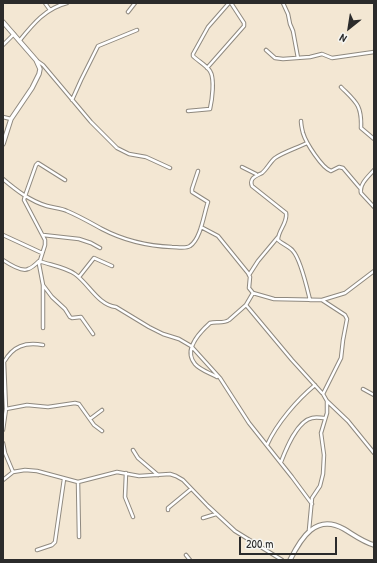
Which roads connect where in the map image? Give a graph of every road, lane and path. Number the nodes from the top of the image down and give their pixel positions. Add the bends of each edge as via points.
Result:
1 (45, 3) edge
2 (67, 3) edge
3 (135, 3) edge
4 (230, 3) edge
5 (283, 3) edge
6 (50, 10) junction
7 (128, 12) dead end
8 (3, 22) edge
9 (137, 30) dead end
10 (14, 33) junction
11 (20, 40) junction
12 (3, 45) edge
13 (266, 50) dead end
14 (374, 52) edge
15 (298, 58) junction
16 (36, 60) junction
17 (207, 68) junction
18 (341, 87) dead end
19 (72, 100) junction
20 (188, 111) dead end
21 (3, 117) edge
22 (11, 119) junction
23 (301, 121) dead end
24 (374, 139) edge
25 (307, 143) junction
26 (3, 144) edge
27 (242, 167) dead end
28 (170, 168) dead end
29 (374, 170) edge
30 (198, 171) dead end
31 (256, 174) junction
32 (3, 179) edge
33 (64, 180) dead end
34 (360, 188) junction
35 (25, 196) junction
36 (374, 207) edge
37 (202, 227) junction
38 (3, 235) edge
39 (43, 235) junction
40 (278, 237) junction
41 (100, 248) dead end
42 (42, 253) junction
43 (3, 260) edge
44 (40, 261) junction
45 (112, 266) dead end
46 (374, 271) edge
47 (249, 275) junction
48 (79, 278) junction
49 (43, 285) junction
50 (253, 293) junction
51 (310, 300) junction
52 (322, 300) junction
53 (246, 305) junction
54 (43, 328) dead end
55 (93, 334) dead end
56 (43, 345) dead end
57 (191, 346) junction
58 (3, 358) edge
59 (4, 362) junction
60 (3, 367) edge
61 (220, 378) junction
62 (315, 385) junction
63 (363, 389) dead end
64 (323, 394) junction
65 (374, 395) edge
66 (327, 401) junction
67 (6, 409) junction
68 (102, 410) dead end
69 (326, 418) junction
70 (90, 419) junction
71 (3, 430) edge
72 (102, 431) dead end
73 (3, 443) edge
74 (267, 445) junction
75 (133, 450) dead end
76 (4, 453) edge
77 (374, 453) edge
78 (281, 463) junction
79 (13, 472) junction
80 (126, 473) junction
81 (158, 475) junction
82 (64, 479) junction
83 (3, 480) edge
84 (78, 482) junction
85 (191, 489) junction
86 (312, 504) junction
87 (168, 510) dead end
88 (216, 514) junction
89 (133, 517) dead end
90 (203, 518) dead end
91 (309, 530) junction
92 (79, 537) dead end
93 (374, 546) edge
94 (37, 550) dead end
95 (186, 555) dead end
96 (190, 560) edge
97 (282, 560) edge
98 (290, 560) edge

1 - 6 street
2 - 6 street
3 - 7 street
4 - 17 street via 244,26
4 - 17 street via 208,27 193,54
5 - 15 street via 293,31
6 - 11 street
8 - 10 street
9 - 19 street via 98,46
10 - 11 street
10 - 12 street
11 - 16 street
13 - 15 street via 277,59
14 - 15 street via 332,58 322,54
16 - 19 street
16 - 22 street via 40,74
17 - 20 street via 211,74 213,91 210,109
18 - 24 street via 358,104 361,128
19 - 28 street via 117,148
21 - 22 street
22 - 26 street
23 - 25 street
25 - 31 street via 274,159 266,169
25 - 34 street via 329,171 343,168
27 - 31 street
29 - 34 street
30 - 37 street via 192,192 208,202
31 - 40 street via 251,181 252,186 286,212 286,219
32 - 35 street
33 - 35 street via 38,164
34 - 36 street via 361,193
35 - 37 street via 49,207 68,211 132,242 188,247 192,245
35 - 39 street via 26,206
37 - 47 street via 218,236
38 - 42 street
39 - 41 street via 79,239
39 - 42 street via 45,244
40 - 47 street
40 - 51 street via 279,241 293,250
42 - 44 street
43 - 44 street via 14,267 26,270
44 - 48 street via 72,272
44 - 49 street
45 - 48 street via 94,258
46 - 52 street via 345,293
47 - 50 street via 249,288
48 - 57 street via 101,301
49 - 54 street
49 - 55 street via 70,317 81,317
50 - 51 street via 274,299
50 - 53 street
51 - 52 street
52 - 64 street via 347,319 341,358
53 - 57 street via 226,322 210,323
53 - 62 street
56 - 59 street via 24,344
57 - 61 street
57 - 61 street via 194,363
58 - 59 street
59 - 60 street
60 - 67 street
61 - 74 street via 249,423
62 - 64 street
62 - 74 street via 286,416
63 - 65 street
64 - 66 street
66 - 69 street
66 - 77 street via 348,421
67 - 70 street via 28,405 55,407 75,403 79,404
67 - 71 street
68 - 70 street
69 - 78 street via 311,418 298,428
69 - 86 street via 321,433 323,474 320,486 313,494
70 - 72 street
73 - 76 street
74 - 78 street
75 - 81 street via 138,458
76 - 79 street
78 - 86 street
79 - 82 street via 38,471
79 - 83 street
80 - 81 street via 139,476
80 - 84 street via 109,474
80 - 89 street via 125,498
81 - 85 street via 176,476
82 - 84 street
82 - 94 street via 54,542
84 - 92 street
85 - 87 street
85 - 88 street
86 - 91 street
88 - 90 street
88 - 97 street via 235,531
91 - 93 street via 324,524 336,525
91 - 98 street
95 - 96 street

